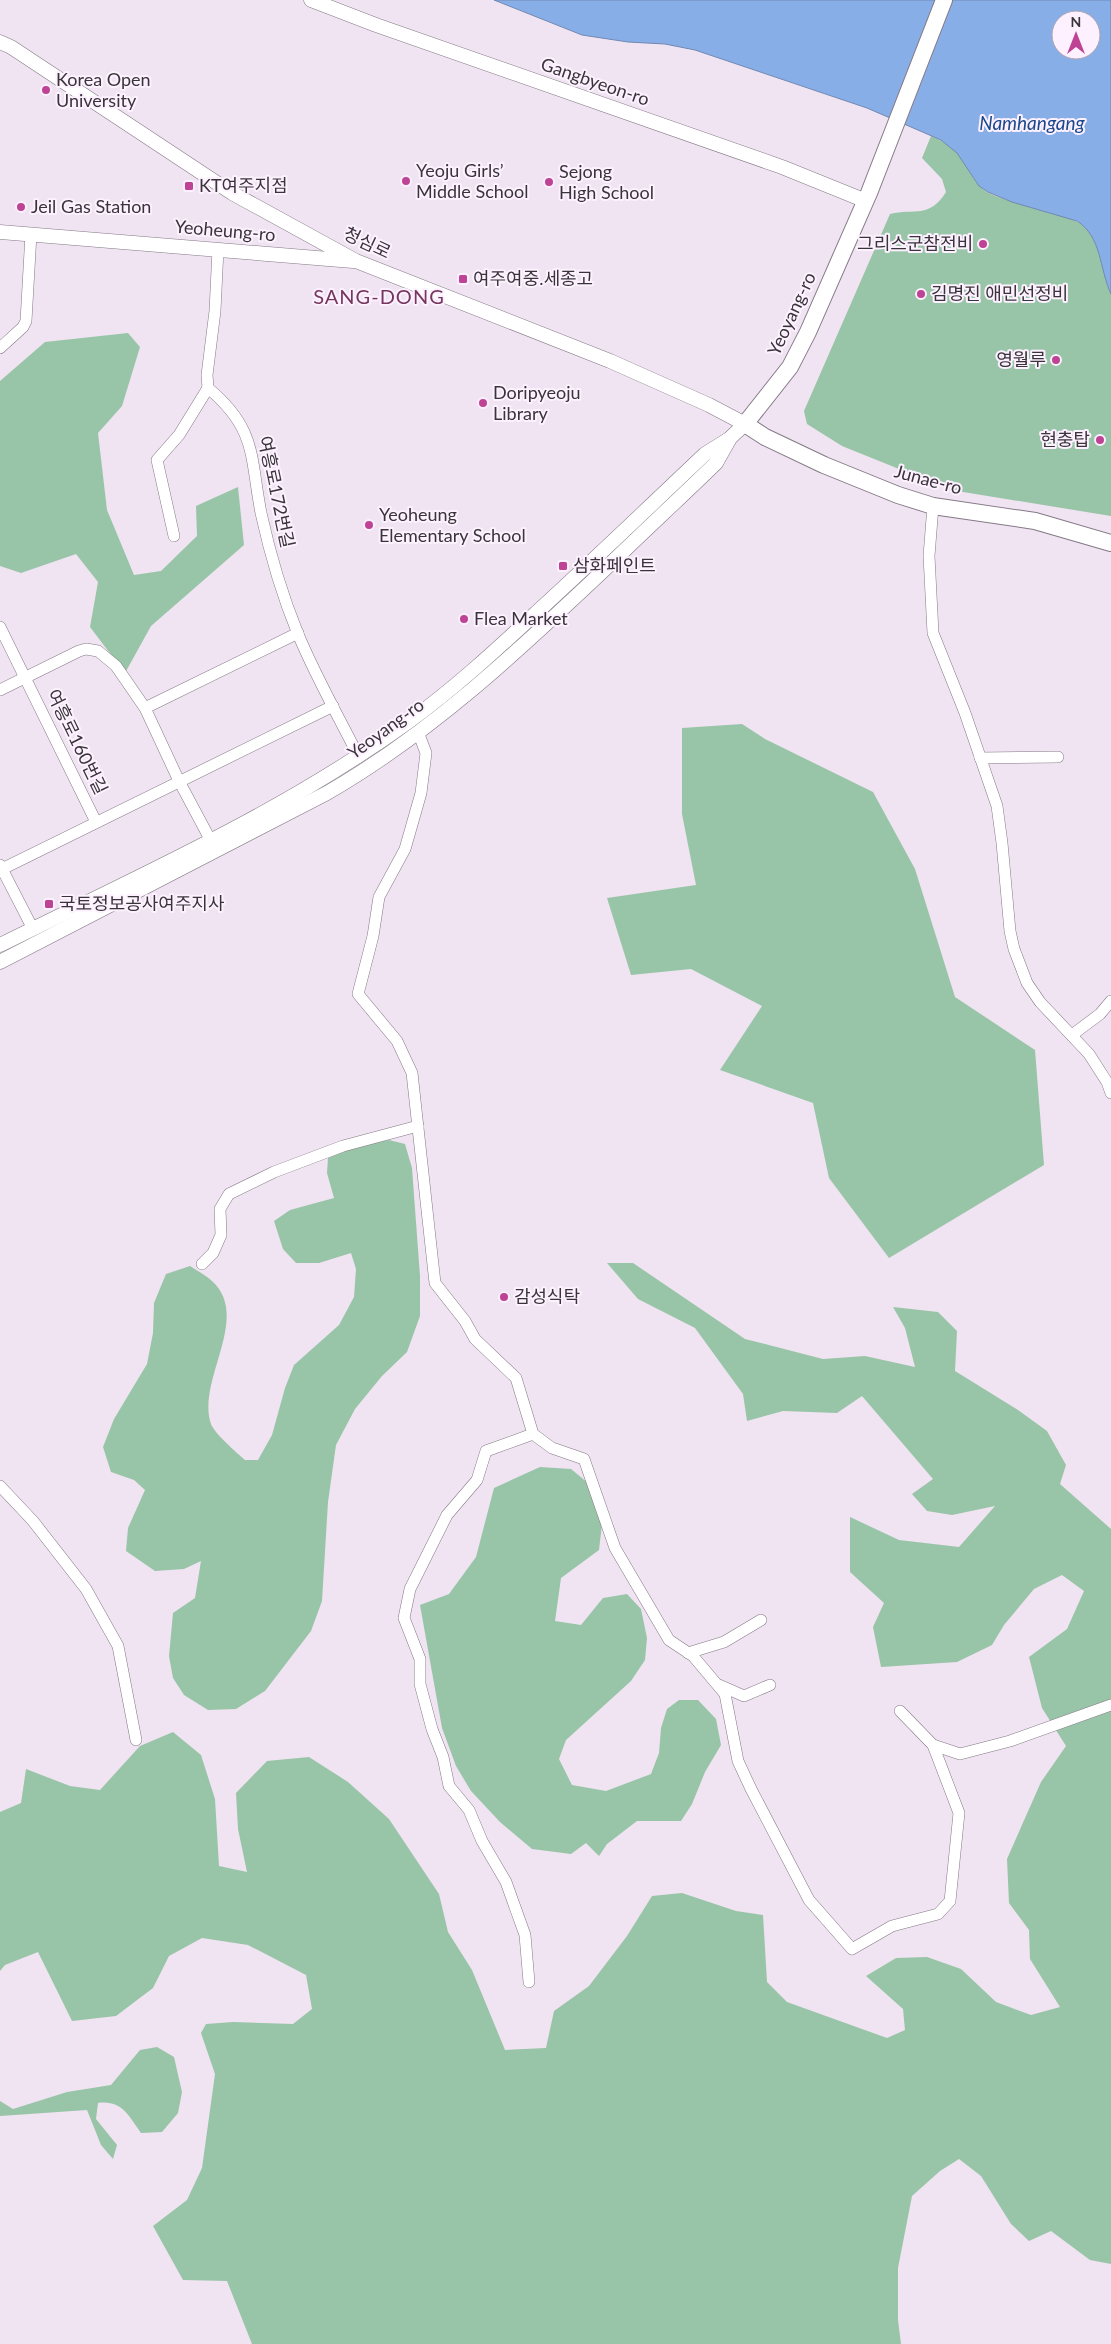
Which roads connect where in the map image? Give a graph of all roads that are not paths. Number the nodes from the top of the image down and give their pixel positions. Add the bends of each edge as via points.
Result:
1 (311, 0) edge
2 (944, 0) edge
3 (0, 42) edge
4 (868, 197) junction
5 (0, 232) edge
6 (31, 234) junction
7 (218, 249) junction
8 (356, 261) junction
9 (0, 348) edge
10 (208, 388) junction
11 (745, 424) junction
12 (932, 506) junction
13 (174, 536) dead end
14 (1111, 543) edge
15 (0, 627) edge
16 (298, 634) junction
17 (26, 678) junction
18 (0, 690) edge
19 (333, 706) junction
20 (145, 708) junction
21 (414, 727) junction
22 (359, 756) junction
23 (1058, 757) dead end
24 (980, 758) junction
25 (179, 782) junction
26 (96, 822) junction
27 (211, 841) junction
28 (1, 868) edge
29 (33, 929) junction
30 (40, 942) junction
31 (0, 946) edge
32 (0, 962) edge
33 (1111, 1001) edge
34 (1072, 1035) junction
35 (1111, 1093) edge
36 (418, 1126) junction
37 (202, 1264) dead end
38 (533, 1434) junction
39 (0, 1486) edge
40 (761, 1620) dead end
41 (688, 1653) junction
42 (717, 1685) junction
43 (770, 1685) dead end
44 (1111, 1705) edge
45 (900, 1712) dead end
46 (136, 1740) dead end
47 (933, 1745) junction
48 (528, 1982) dead end

1 - 4 street, Gangbyeon-ro
2 - 4 main road, Yeoyang-ro
3 - 8 street, 청심로 via 17,50 232,193
4 - 11 main road, Yeoyang-ro via 790,367
5 - 6 street, Yeoheung-ro
6 - 7 street, Yeoheung-ro
6 - 9 street via 26,320 23,327
7 - 8 street, Yeoheung-ro
7 - 10 street
8 - 11 street, 청심로 via 610,361
10 - 13 street via 179,435 157,460
10 - 16 street, 여흥로172번길 via 236,416 245,432 274,565
11 - 12 main road, Junae-ro via 824,465
11 - 21 street, Yeoyang-ro via 730,439 706,454
12 - 14 main road, Junae-ro via 1036,521
12 - 24 street via 928,556 933,633
15 - 17 street, 여흥로160번길
16 - 19 street, 여흥로172번길
16 - 20 street
17 - 18 street, 여흥로160번길
17 - 20 street, 여흥로160번길 via 79,651 98,651 116,666
17 - 26 street, 여흥로160번길
19 - 22 street, 여흥로172번길
19 - 25 street
20 - 25 street, 여흥로160번길
21 - 22 street, Yeoyang-ro
21 - 30 street, Yeoyang-ro via 375,764 327,792
21 - 36 street via 426,753 422,793 405,849 378,898 373,936 358,994 397,1041 412,1073
22 - 27 street, Yeoyang-ro
23 - 24 street
24 - 34 street via 997,806 1014,949 1027,983 1040,1002
25 - 26 street, 여흥로160번길
25 - 27 street, 여흥로160번길
26 - 28 street, 여흥로160번길
27 - 29 street, Yeoyang-ro
28 - 29 street, 여흥로160번길
29 - 30 street
29 - 31 street, Yeoyang-ro
30 - 32 street, Yeoyang-ro
33 - 34 street via 1100,1014
34 - 35 street via 1089,1054
36 - 37 street via 334,1150 274,1172 229,1194 220,1209 221,1235 213,1253
36 - 38 street via 435,1283 475,1339 516,1378
38 - 41 street via 552,1448 584,1459 615,1548 669,1640
38 - 48 street via 486,1451 477,1480 447,1515 410,1589 404,1618 420,1659 420,1684 432,1728 444,1756 449,1786 469,1810 482,1841 506,1882 525,1935
39 - 46 street via 33,1521 86,1589 118,1646
40 - 41 street via 724,1642
41 - 42 street
42 - 43 street via 744,1696
42 - 47 street via 725,1694 738,1762 751,1789 809,1900 852,1949 892,1926 938,1914 950,1901 959,1813
44 - 47 street via 1010,1741 960,1754
45 - 47 street

